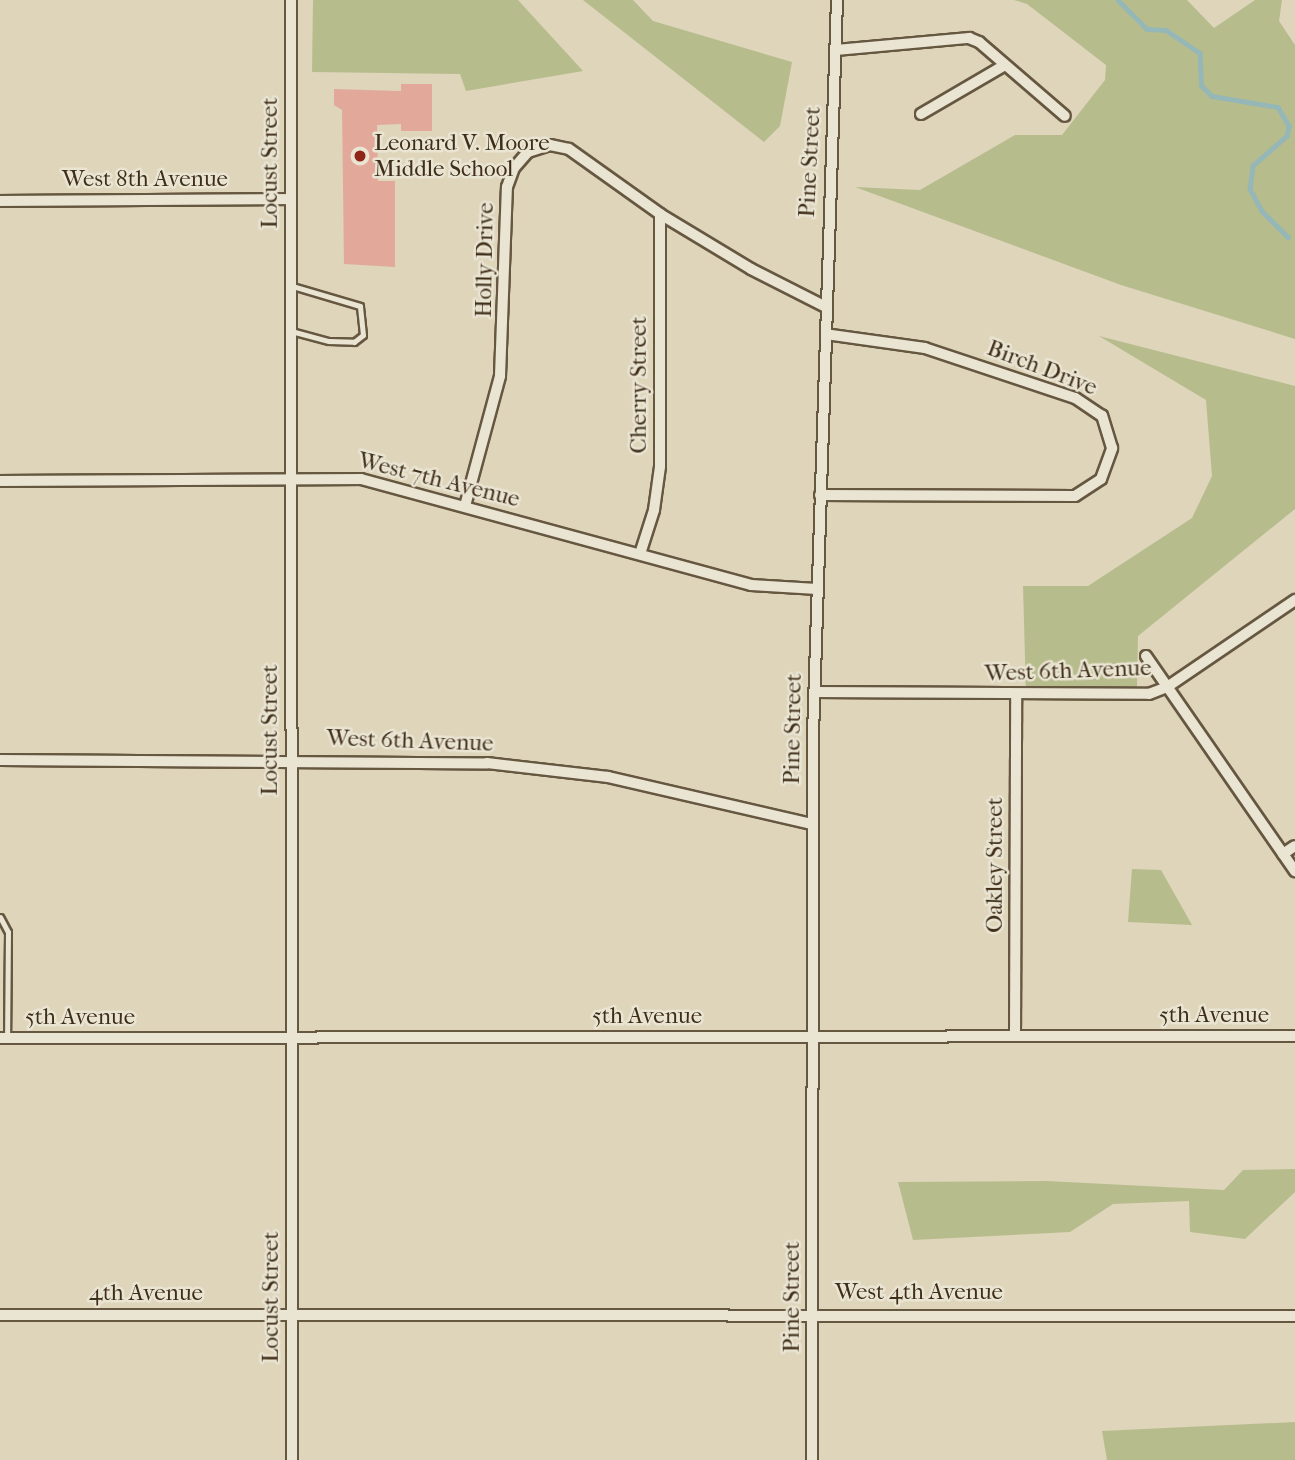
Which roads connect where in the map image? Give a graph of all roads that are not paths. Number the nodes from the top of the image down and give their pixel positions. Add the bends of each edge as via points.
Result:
1 (291, 0) edge
2 (837, 0) edge
3 (836, 50) junction
4 (1005, 65) junction
5 (921, 114) dead end
6 (1065, 116) dead end
7 (291, 199) junction
8 (0, 201) edge
9 (660, 214) junction
10 (292, 286) junction
11 (826, 307) junction
12 (291, 331) junction
13 (826, 334) junction
14 (291, 480) junction
15 (0, 481) edge
16 (820, 495) junction
17 (465, 506) junction
18 (639, 554) junction
19 (817, 589) junction
20 (1295, 600) edge
21 (1146, 656) dead end
22 (1167, 687) junction
23 (814, 692) junction
24 (1016, 694) junction
25 (292, 759) junction
26 (0, 760) edge
27 (812, 824) junction
28 (1295, 846) edge
29 (1283, 854) junction
30 (1295, 871) edge
31 (0, 917) edge
32 (0, 947) edge
33 (8, 947) junction
34 (1015, 1036) junction
35 (1295, 1036) edge
36 (291, 1037) junction
37 (815, 1037) junction
38 (4, 1038) edge
39 (812, 1312) junction
40 (292, 1314) junction
41 (0, 1315) edge
42 (1295, 1316) edge
43 (292, 1460) edge
44 (812, 1460) edge

1 - 7 street, Locust Street
2 - 3 street, Pine Street
3 - 4 street via 969,38
3 - 11 street, Pine Street
4 - 5 street
4 - 6 street
7 - 8 street, West 8th Avenue
7 - 10 street, Locust Street
9 - 11 street, Holly Drive via 751,270
9 - 17 street, Holly Drive via 569,149 540,146 520,159 506,198 500,376
9 - 18 street, Cherry Street via 660,467 654,510
10 - 12 street, Locust Street
10 - 12 lane via 360,306 363,335 354,342 329,341
11 - 13 street, Pine Street
12 - 14 street, Locust Street
13 - 16 street, Pine Street
13 - 16 street, Birch Drive via 925,348 1075,398 1102,416 1112,448 1101,479 1074,496
14 - 15 street, West 7th Avenue
14 - 17 street, West 7th Avenue via 362,479
14 - 25 street, Locust Street
16 - 19 street, Pine Street
17 - 18 street, West 7th Avenue
18 - 19 street, West 7th Avenue via 751,585
19 - 23 street, Pine Street
20 - 22 street, West 6th Avenue
21 - 22 street
22 - 24 street, West 6th Avenue via 1149,694
22 - 29 street
23 - 24 street, West 6th Avenue
23 - 27 street, Pine Street
24 - 34 street, Oakley Street
25 - 26 street, West 6th Avenue
25 - 27 street, West 6th Avenue via 487,763 608,777
25 - 36 street, Locust Street
27 - 37 street, Pine Street
28 - 29 street
29 - 30 street
31 - 33 lane via 6,922
32 - 33 lane
33 - 38 lane
34 - 35 street, 5th Avenue
34 - 37 street, 5th Avenue
36 - 37 street, 5th Avenue
36 - 38 street, 5th Avenue
36 - 40 street, Locust Street
37 - 39 street, Pine Street
39 - 40 street, West 4th Avenue
39 - 42 street, West 4th Avenue
39 - 44 street, Pine Street
40 - 41 street, 4th Avenue
40 - 43 street, Locust Street

